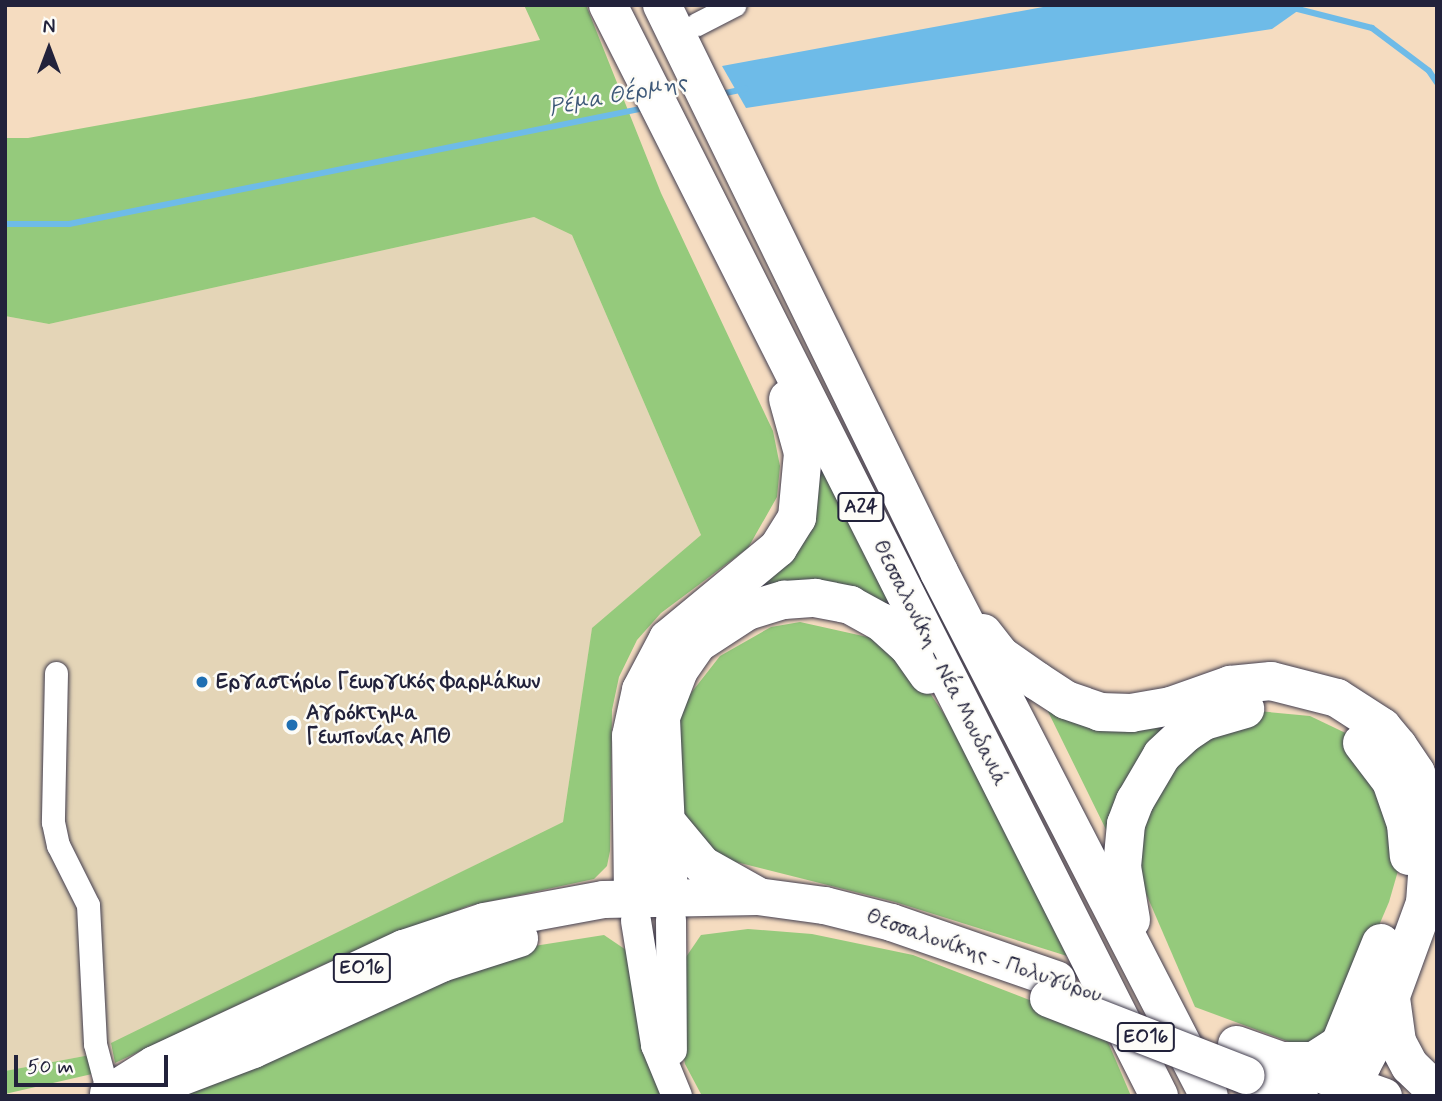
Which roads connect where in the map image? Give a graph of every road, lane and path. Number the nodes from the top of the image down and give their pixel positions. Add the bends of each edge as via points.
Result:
1 (608, 5) edge
2 (662, 5) edge
3 (734, 5) edge
4 (691, 38) junction
5 (738, 258) junction
6 (939, 572) junction
7 (56, 673) dead end
8 (985, 755) junction
9 (664, 818) junction
10 (757, 896) junction
11 (652, 908) junction
12 (1146, 972) junction
13 (1391, 986) junction
14 (1052, 989) junction
15 (1340, 1044) junction
16 (1268, 1074) edge
17 (1345, 1089) edge
18 (1437, 1092) edge
19 (102, 1094) edge
20 (677, 1096) edge
21 (689, 1096) edge
22 (1159, 1096) edge
23 (1209, 1096) edge
24 (1383, 1096) edge

1 - 5 highway, Θεσσαλονίκη - Νέα Μουδανιά / Α24
2 - 4 highway, Θεσσαλονίκη - Νέα Μουδανιά / Α24
3 - 4 street
4 - 6 highway, Θεσσαλονίκη - Νέα Μουδανιά / Α24 via 727,136
5 - 8 highway, Θεσσαλονίκη - Νέα Μουδανιά / Α24
5 - 11 highway via 800,436 802,495 797,518 778,548 668,639 641,690 631,736
6 - 12 highway, Θεσσαλονίκη - Νέα Μουδανιά / Α24
6 - 13 highway via 1000,655 1066,700 1100,712 1158,709 1230,685 1271,681 1337,698 1382,727 1416,772 1426,796 1432,846 1425,903
7 - 19 street via 53,822 58,845 88,905
8 - 9 highway via 908,646 881,622 850,605 815,598 784,600 720,624 698,643 679,670 661,717
8 - 22 highway, Θεσσαλονίκη - Νέα Μουδανιά / Α24
9 - 10 highway via 702,865
9 - 11 highway
10 - 11 main road, Θεσσαλονίκης - Πολυγύρου / ΕΟ16
10 - 14 main road, Θεσσαλονίκης - Πολυγύρου / ΕΟ16 via 891,922
11 - 14 main road, Θεσσαλονίκης - Πολυγύρου / ΕΟ16 via 836,930
11 - 19 main road, Θεσσαλονίκης - Πολυγύρου / ΕΟ16 via 524,911 439,934 154,1064
11 - 20 street via 656,1045
11 - 21 street via 671,1045 678,1076
12 - 15 highway via 1124,895 1123,846 1135,801 1162,755 1204,721 1228,711 1263,708 1314,713 1342,726 1379,762 1401,808 1409,843 1403,888
12 - 23 highway, Θεσσαλονίκη - Νέα Μουδανιά / Α24
13 - 17 highway via 1362,1065
13 - 18 highway via 1390,1014 1397,1042 1410,1066
14 - 16 main road, Θεσσαλονίκης - Πολυγύρου / ΕΟ16
15 - 16 highway via 1314,1061
15 - 17 highway
16 - 17 main road, Θεσσαλονίκης - Πολυγύρου / ΕΟ16
17 - 24 main road, Θεσσαλονίκης - Πολυγύρου / ΕΟ16

